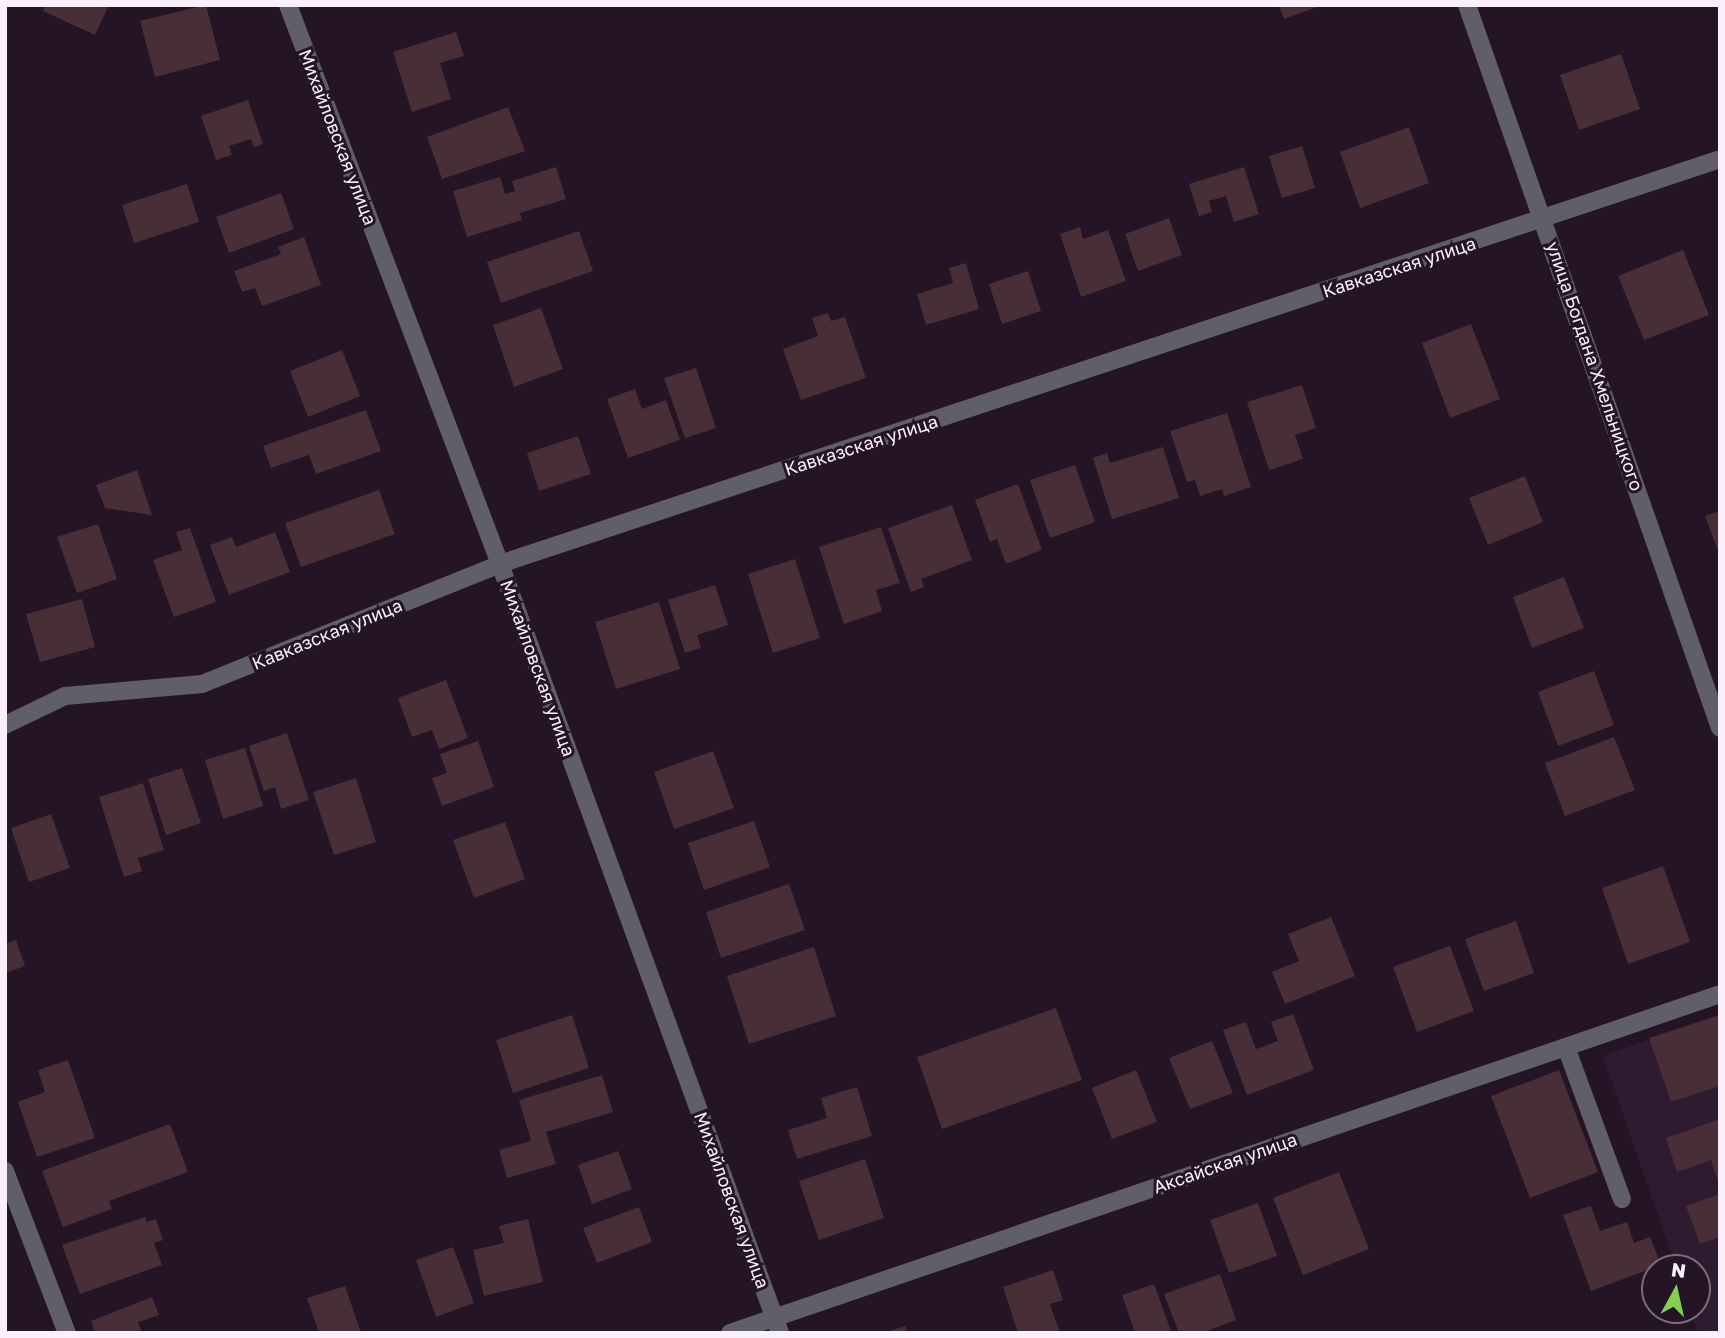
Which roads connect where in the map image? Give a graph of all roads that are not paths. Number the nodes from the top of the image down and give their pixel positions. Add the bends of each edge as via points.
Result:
1 (288, 5) edge
2 (1467, 5) edge
3 (1720, 159) edge
4 (1545, 219) junction
5 (500, 564) junction
6 (5, 725) edge
7 (1720, 728) edge
8 (1720, 994) edge
9 (1566, 1047) junction
10 (5, 1171) edge
11 (1622, 1199) dead end
12 (777, 1325) edge
13 (66, 1333) edge
14 (730, 1333) edge

1 - 5 street, Михайловская улица
2 - 4 street, улица Богдана Хмельницкого
3 - 4 street, Кавказская улица
4 - 5 street, Кавказская улица
4 - 7 street, улица Богдана Хмельницкого
5 - 6 street, Кавказская улица via 201,684 65,696
5 - 12 street, Михайловская улица
8 - 9 street, Аксайская улица
9 - 11 street
9 - 12 street, Аксайская улица
10 - 13 street
12 - 14 street, Аксайская улица

